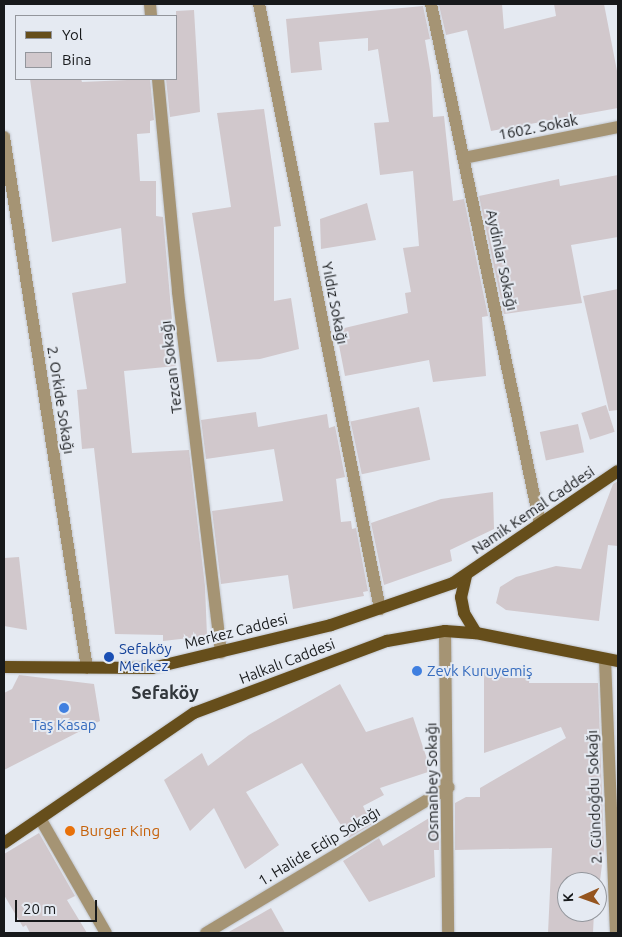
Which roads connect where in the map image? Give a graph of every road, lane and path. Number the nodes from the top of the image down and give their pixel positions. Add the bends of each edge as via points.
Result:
1 (259, 4) edge
2 (431, 4) edge
3 (158, 80) edge
4 (618, 127) edge
5 (4, 138) edge
6 (464, 158) junction
7 (618, 472) edge
8 (540, 524) junction
9 (466, 576) junction
10 (380, 609) junction
11 (446, 631) junction
12 (476, 633) junction
13 (221, 652) junction
14 (605, 659) junction
15 (618, 661) edge
16 (4, 667) edge
17 (87, 668) junction
18 (449, 787) junction
19 (41, 820) junction
20 (4, 843) edge
21 (106, 933) edge
22 (206, 933) edge
23 (448, 933) edge
24 (616, 933) edge

1 - 10 street, Yıldız Sokağı
2 - 6 street, Aydinlar Sokağı
3 - 13 street, Tezcan Sokağı via 178,292
4 - 6 street, 1602. Sokak
5 - 17 street, 2. Orkide Sokağı
6 - 8 street, Aydinlar Sokağı
7 - 8 main road, Namik Kemal Caddesi
8 - 9 main road, Namik Kemal Caddesi
9 - 10 main road, Merkez Caddesi
9 - 12 main road via 462,605
10 - 13 main road, Merkez Caddesi via 331,625
11 - 12 main road, Halkalı Caddesi
11 - 18 street, Osmanbey Sokağı
11 - 19 main road, Halkalı Caddesi via 387,641 194,713
12 - 14 main road, Halkalı Caddesi
13 - 17 main road, Merkez Caddesi via 152,668
14 - 15 main road, Halkalı Caddesi
14 - 24 street, 2. Gündoğdu Sokağı
16 - 17 main road, Merkez Caddesi
18 - 22 street, 1. Halide Edip Sokağı
18 - 23 street, Osmanbey Sokağı
19 - 20 main road, Halkalı Caddesi
19 - 21 street

